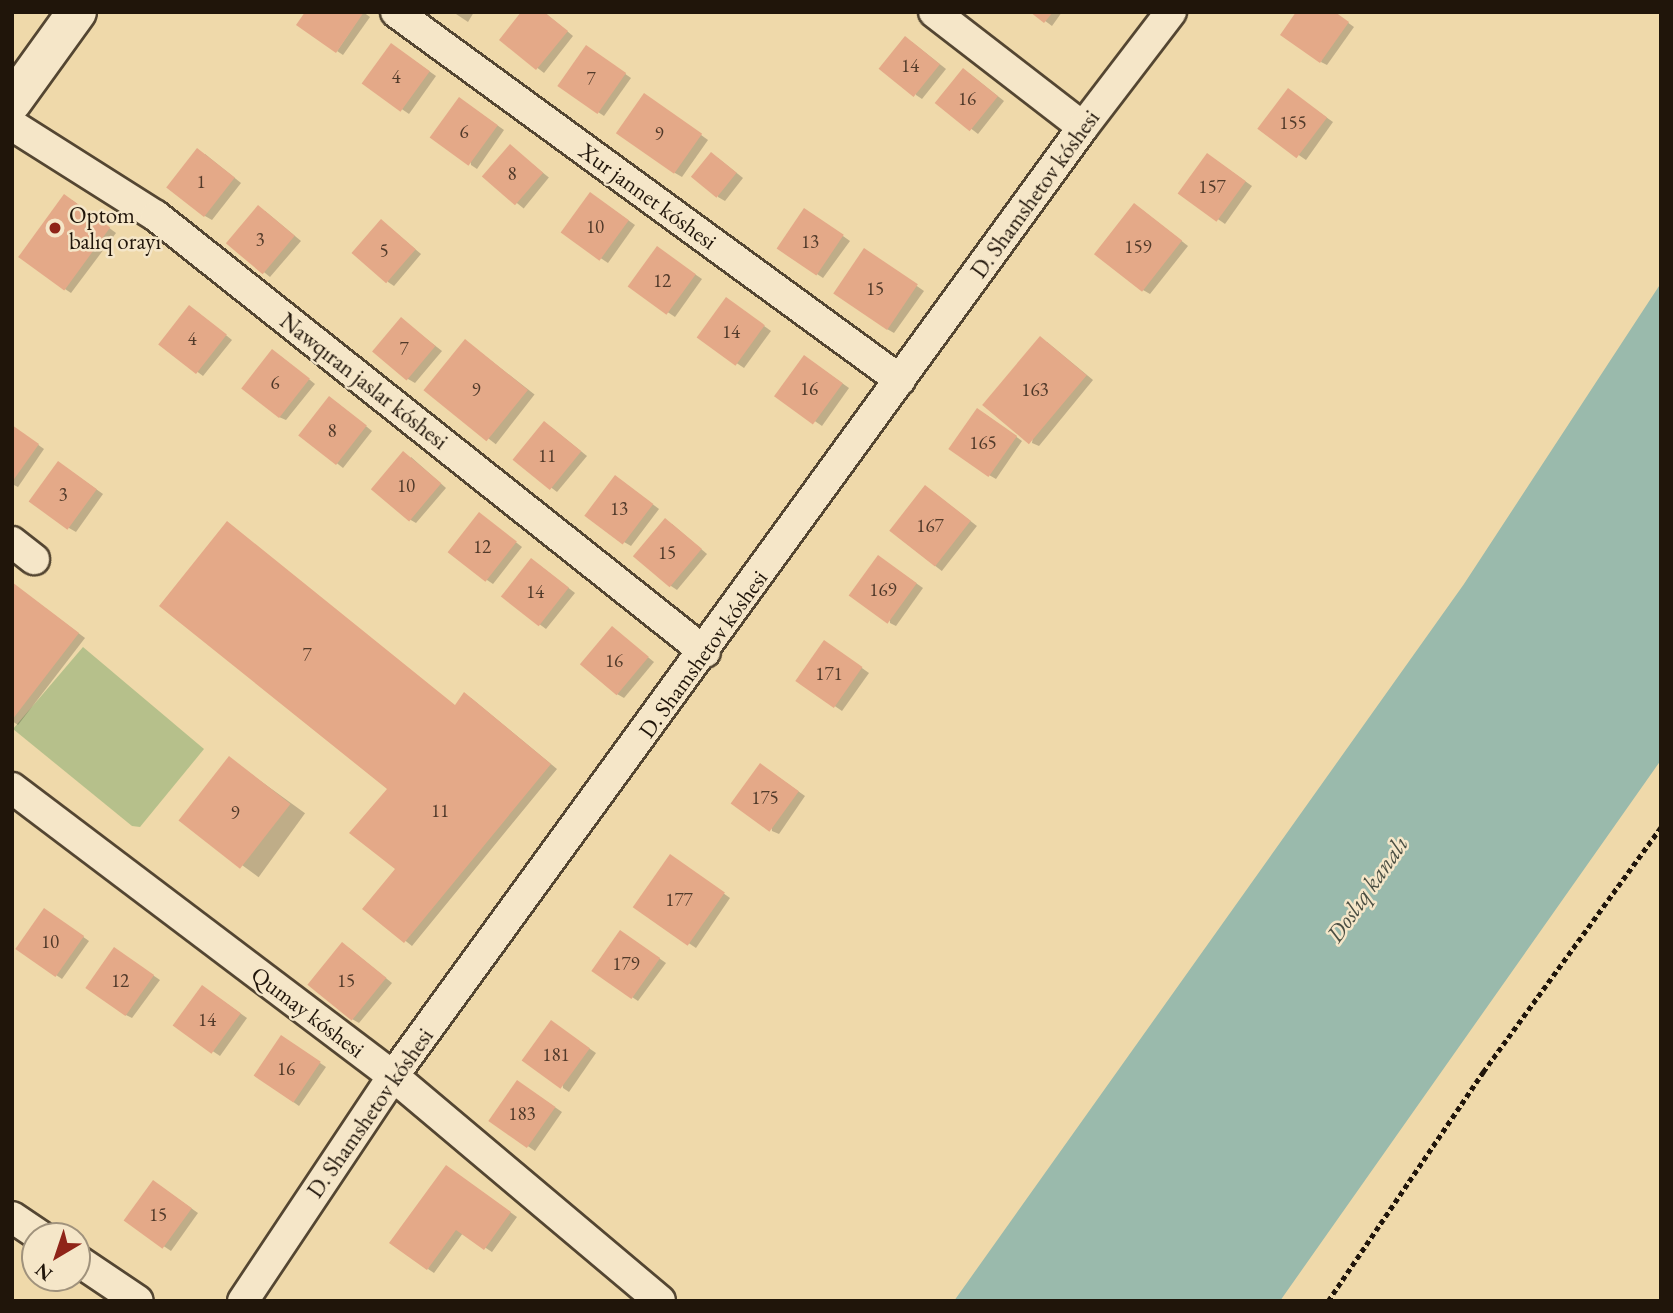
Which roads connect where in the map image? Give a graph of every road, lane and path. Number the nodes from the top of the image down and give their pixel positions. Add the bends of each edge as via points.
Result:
1 (396, 12) edge
2 (934, 12) edge
3 (1171, 12) edge
4 (70, 15) edge
5 (12, 102) edge
6 (12, 125) edge
7 (1083, 127) junction
8 (900, 380) junction
9 (705, 652) junction
10 (12, 788) edge
11 (1661, 827) edge
12 (393, 1076) junction
13 (91, 1269) edge
14 (138, 1301) edge
15 (243, 1301) edge
16 (660, 1301) edge
17 (1328, 1301) edge

1 - 8 street, Xur jannet kóshesi
2 - 7 street
3 - 7 street, D. Shamshetov kóshesi
4 - 5 main road
6 - 9 street, Nawqıran jaslar kóshesi via 156,216
7 - 8 street, D. Shamshetov kóshesi
8 - 9 street, D. Shamshetov kóshesi
9 - 12 street, D. Shamshetov kóshesi
10 - 12 street, Qumay kóshesi
11 - 17 path via 1483,1072
12 - 15 street, D. Shamshetov kóshesi
12 - 16 street, Qumay kóshesi
13 - 14 street

